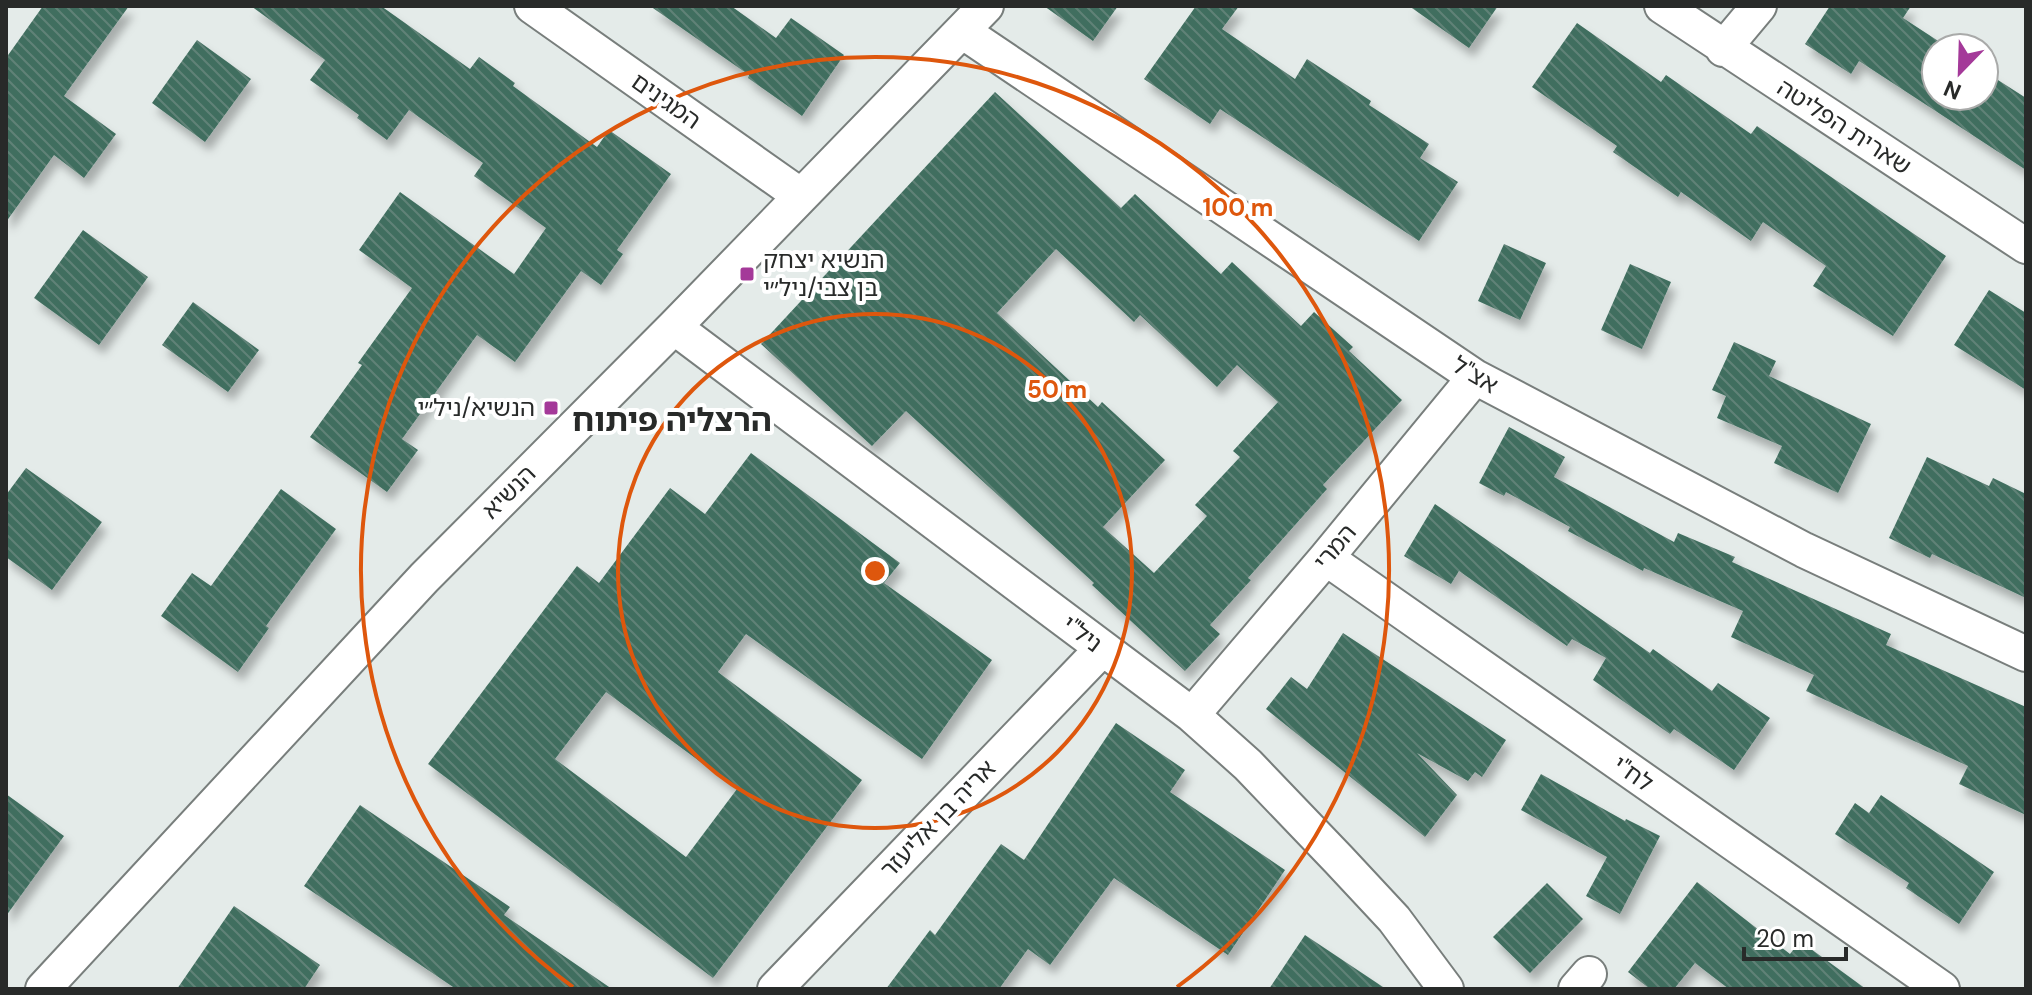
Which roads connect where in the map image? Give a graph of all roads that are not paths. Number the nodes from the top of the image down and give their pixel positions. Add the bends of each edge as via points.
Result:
1 (532, 6) edge
2 (986, 6) edge
3 (1662, 6) edge
4 (1759, 6) edge
5 (962, 31) junction
6 (1723, 49) junction
7 (801, 196) junction
8 (2026, 246) edge
9 (674, 327) junction
10 (1475, 377) junction
11 (1326, 558) junction
12 (1102, 649) junction
13 (2026, 654) edge
14 (1192, 715) junction
15 (43, 989) edge
16 (775, 989) edge
17 (1446, 989) edge
18 (1942, 989) edge

1 - 7 street, המגינים
2 - 5 street, הנשיא
3 - 6 street, שארית הפליטה
4 - 6 street
5 - 7 street, הנשיא
5 - 10 street, אצ"ל
6 - 8 street, שארית הפליטה
7 - 9 street, הנשיא
9 - 12 street, ניל"י
9 - 15 street, הנשיא via 424,578
10 - 11 street, המרי
10 - 13 street, אצ"ל via 1804,550
11 - 14 street, המרי
11 - 18 street, לח"י
12 - 14 street, ניל"י
12 - 16 street, אריה בן אליעזר
14 - 17 street, ניל"י via 1248,765 1361,883

